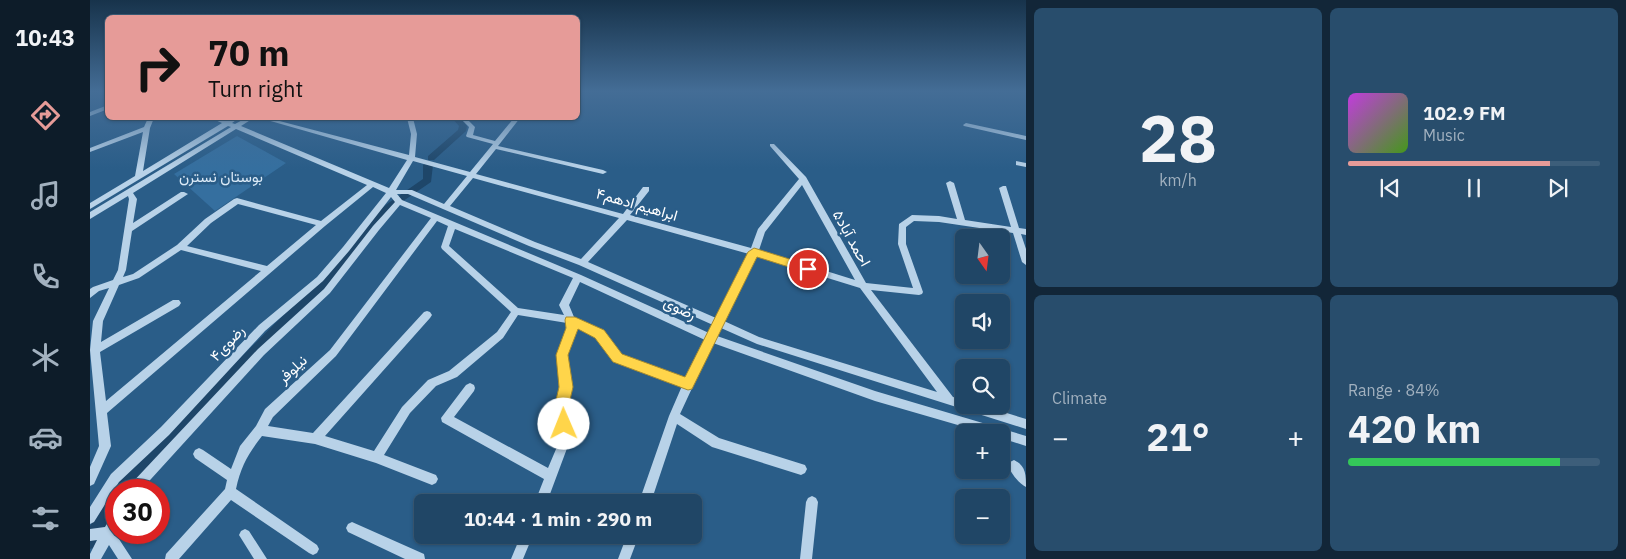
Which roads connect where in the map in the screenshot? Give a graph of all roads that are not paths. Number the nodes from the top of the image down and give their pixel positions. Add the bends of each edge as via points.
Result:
1 (150, 120) edge
2 (222, 120) edge
3 (271, 120) edge
4 (410, 120) edge
5 (465, 120) edge
6 (515, 120) edge
7 (228, 122) junction
8 (236, 122) edge
9 (966, 125) dead end
10 (147, 128) junction
11 (1026, 138) edge
12 (495, 145) junction
13 (772, 145) dead end
14 (90, 150) edge
15 (412, 157) junction
16 (603, 172) dead end
17 (473, 173) junction
18 (138, 177) junction
19 (803, 179) junction
20 (950, 183) dead end
21 (372, 184) junction
22 (1003, 188) dead end
23 (646, 189) dead end
24 (129, 192) junction
25 (390, 192) junction
26 (184, 194) dead end
27 (399, 202) junction
28 (90, 206) edge
29 (445, 208) junction
30 (90, 216) edge
31 (624, 217) junction
32 (435, 218) junction
33 (962, 223) junction
34 (322, 224) junction
35 (452, 226) junction
36 (130, 229) junction
37 (1022, 231) edge
38 (532, 244) junction
39 (180, 247) junction
40 (754, 252) junction
41 (523, 255) junction
42 (1026, 262) edge
43 (582, 263) junction
44 (269, 270) junction
45 (578, 277) junction
46 (116, 283) junction
47 (863, 286) junction
48 (90, 294) edge
49 (176, 303) dead end
50 (516, 311) junction
51 (427, 315) dead end
52 (571, 320) junction
53 (718, 323) junction
54 (710, 338) junction
55 (94, 350) junction
56 (688, 384) junction
57 (470, 388) dead end
58 (949, 400) junction
59 (955, 402) edge
60 (102, 411) junction
61 (993, 414) edge
62 (674, 416) junction
63 (970, 424) edge
64 (1026, 424) edge
65 (260, 430) junction
66 (1010, 436) edge
67 (315, 439) junction
68 (1026, 441) edge
69 (199, 454) dead end
70 (94, 457) edge
71 (376, 457) junction
72 (1014, 466) dead end
73 (801, 469) dead end
74 (551, 476) junction
75 (233, 478) junction
76 (143, 479) edge
77 (432, 479) dead end
78 (90, 480) edge
79 (1026, 481) edge
80 (230, 492) junction
81 (543, 494) edge
82 (648, 494) edge
83 (812, 502) dead end
84 (90, 518) edge
85 (352, 528) dead end
86 (105, 534) edge
87 (90, 535) edge
88 (245, 535) dead end
89 (105, 539) edge
90 (115, 544) edge
91 (523, 544) edge
92 (630, 544) edge
93 (313, 549) dead end
94 (94, 559) edge
95 (126, 559) edge
96 (171, 559) edge
97 (260, 559) edge
98 (419, 559) edge
99 (517, 559) edge
100 (624, 559) edge
101 (806, 559) edge

1 - 10 street
2 - 7 street
3 - 15 street, ابراهیم ادهم۴
4 - 15 street via 414,134
5 - 12 street via 472,127 469,136
6 - 12 street
7 - 8 street
7 - 18 street
8 - 21 street, رضوی
8 - 24 street
9 - 11 street
10 - 14 street
10 - 18 street
12 - 16 street
12 - 17 street
13 - 19 street, احمد آباد۵
15 - 17 street, ابراهیم ادهم۴
15 - 25 street, رضوی۴
17 - 29 street
17 - 31 street, ابراهیم ادهم۴
18 - 28 street
19 - 40 street via 760,231
19 - 47 street, احمد آباد۵
20 - 33 street
21 - 25 street, رضوی
21 - 34 street
22 - 37 street
23 - 31 street
24 - 30 street
24 - 36 street via 133,199
25 - 27 street, رضوی
25 - 29 street, رضوی via 409,192
25 - 84 street, رضوی۴ via 320,280 262,328 165,431 115,478
26 - 36 street
27 - 32 street, رضوی
27 - 76 street via 327,290 261,352
29 - 38 street, رضوی
31 - 40 street, ابراهیم ادهم۴
31 - 43 street
32 - 35 street, رضوی
32 - 65 street, نیلوفر via 333,353 269,413
33 - 37 street, احمد آباد۵
33 - 47 street, احمد آباد۵ via 939,218 912,218 902,226 902,244 919,292
34 - 39 street via 237,201
34 - 44 street
35 - 41 street, رضوی
35 - 50 street via 445,247
36 - 46 street via 122,270
37 - 42 street
38 - 41 street
38 - 43 street, رضوی
39 - 44 street
39 - 46 street via 136,276
40 - 47 street, ابراهیم ادهم۴
40 - 53 street
41 - 45 street, رضوی
43 - 53 street, رضوی
44 - 60 street
45 - 52 street via 564,305
45 - 54 street, رضوی
46 - 48 street
46 - 55 street via 98,321
47 - 58 street
49 - 55 street
50 - 52 street
50 - 71 street via 500,335 453,374 432,383 406,410
51 - 67 street
52 - 56 street via 599,334 618,358
52 - 74 street via 572,328 562,355 566,387 560,413 567,435
53 - 54 street
53 - 58 street, رضوی via 757,340
54 - 56 street
54 - 63 street, رضوی via 875,396
55 - 60 street
56 - 62 street
57 - 74 street via 446,418
58 - 59 street, رضوی
60 - 70 street via 105,446
61 - 64 street, رضوی
62 - 73 street via 716,443
62 - 82 street
65 - 67 street
65 - 75 street, نیلوفر via 244,450
66 - 68 street, رضوی
67 - 71 street
69 - 75 street
70 - 78 street
71 - 77 street
72 - 79 street
74 - 81 street
75 - 80 street, نیلوفر
80 - 93 street
80 - 96 street, نیلوفر
83 - 101 street
85 - 98 street
86 - 87 street
88 - 97 street
89 - 94 street
90 - 95 street
91 - 99 street
92 - 100 street

